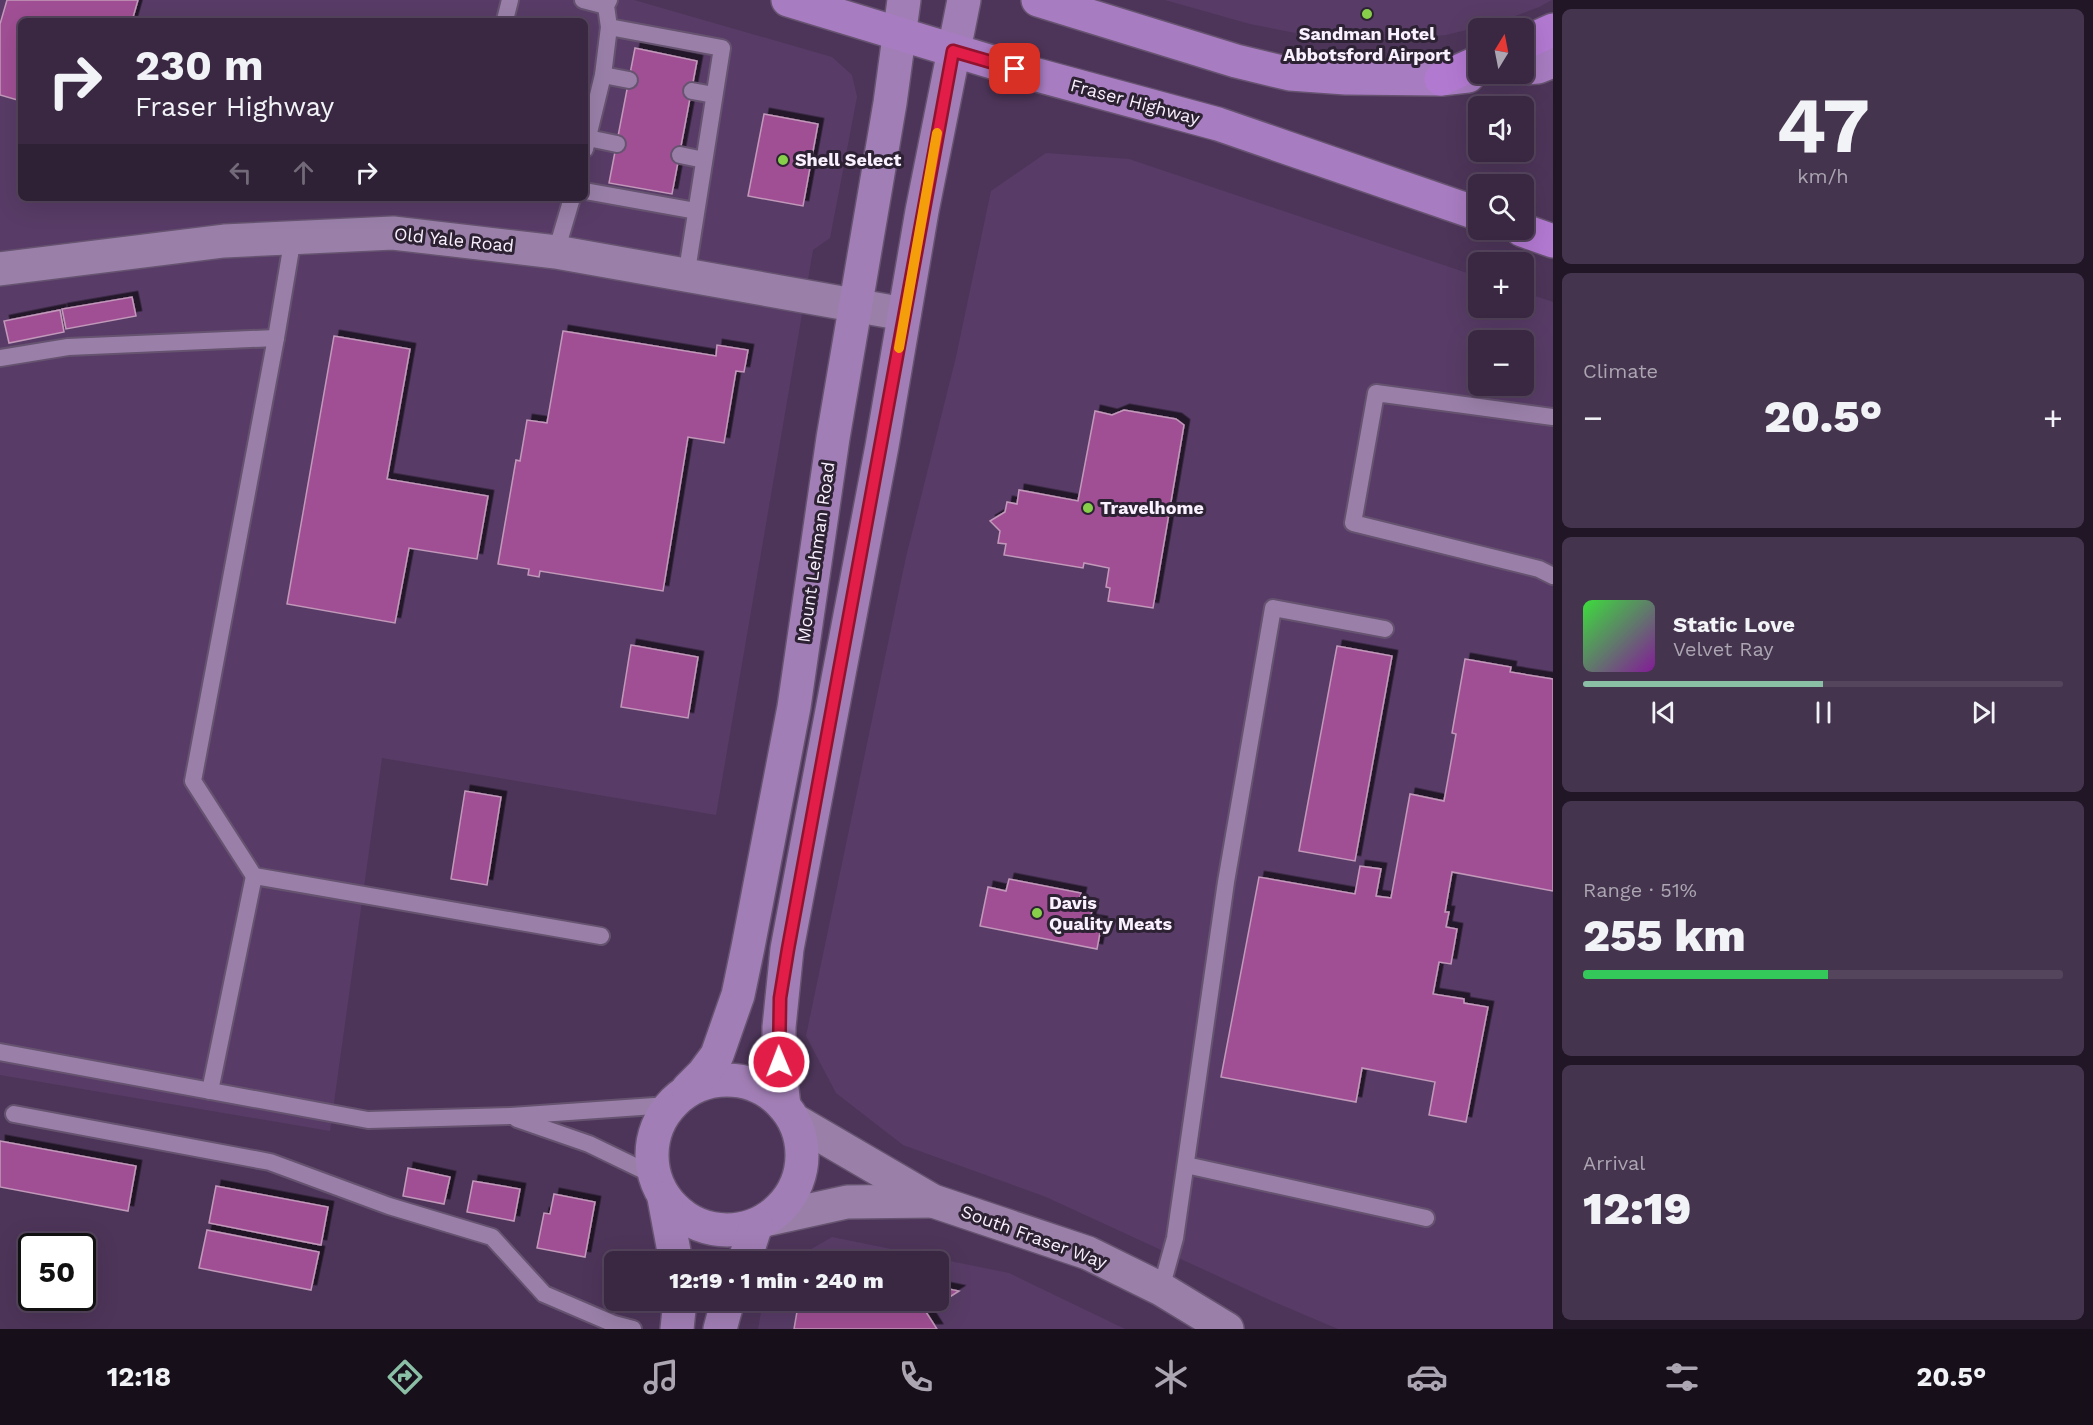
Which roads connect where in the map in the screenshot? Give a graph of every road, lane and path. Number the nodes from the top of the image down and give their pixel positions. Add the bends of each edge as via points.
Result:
1 (510, 0) edge
2 (583, 0) edge
3 (788, 0) edge
4 (904, 0) edge
5 (964, 0) edge
6 (1038, 0) edge
7 (607, 3) edge
8 (506, 18) edge
9 (609, 27) junction
10 (1553, 30) edge
11 (899, 35) junction
12 (1534, 39) edge
13 (953, 51) junction
14 (1553, 61) edge
15 (1468, 67) edge
16 (1534, 67) edge
17 (603, 75) junction
18 (1468, 76) edge
19 (1441, 79) junction
20 (629, 80) dead end
21 (692, 91) dead end
22 (714, 95) junction
23 (588, 136) edge
24 (588, 144) edge
25 (616, 144) dead end
26 (680, 156) dead end
27 (704, 160) junction
28 (588, 192) edge
29 (571, 201) edge
30 (1468, 210) edge
31 (696, 211) junction
32 (1534, 232) edge
33 (1534, 233) edge
34 (1553, 236) edge
35 (294, 237) junction
36 (1553, 241) edge
37 (556, 252) junction
38 (0, 269) edge
39 (686, 277) junction
40 (856, 306) junction
41 (904, 314) junction
42 (276, 338) junction
43 (0, 358) edge
44 (1553, 417) edge
45 (1553, 576) edge
46 (1385, 629) dead end
47 (254, 876) junction
48 (601, 936) dead end
49 (0, 1053) edge
50 (210, 1091) junction
51 (679, 1097) junction
52 (789, 1113) junction
53 (14, 1114) dead end
54 (511, 1116) junction
55 (1186, 1165) junction
56 (659, 1187) junction
57 (933, 1201) junction
58 (1426, 1218) dead end
59 (760, 1223) junction
60 (674, 1251) edge
61 (749, 1251) edge
62 (1161, 1289) junction
63 (679, 1311) edge
64 (726, 1311) edge
65 (633, 1329) edge
66 (677, 1329) edge
67 (720, 1329) edge
68 (1227, 1329) edge

1 - 8 lane
2 - 7 lane
3 - 11 main road, Fraser Highway
4 - 11 main road, Mount Lehman Road
5 - 13 main road
6 - 19 main road via 1290,74
7 - 9 lane
9 - 17 lane
9 - 22 lane via 722,48
10 - 12 highway
11 - 13 main road, Fraser Highway
11 - 40 main road, Mount Lehman Road
13 - 30 main road, Fraser Highway via 1218,124
13 - 41 main road
14 - 16 main road
15 - 19 highway
17 - 20 lane
17 - 23 lane
18 - 19 main road
21 - 22 lane
22 - 27 lane
24 - 25 lane
26 - 27 lane
27 - 31 lane
28 - 31 lane
29 - 37 lane
31 - 39 lane
32 - 34 main road
33 - 36 highway
35 - 37 street, Old Yale Road via 393,233
35 - 38 street, Old Yale Road
35 - 42 lane
37 - 39 street, Old Yale Road
39 - 40 street, Old Yale Road
40 - 41 street, Old Yale Road
40 - 51 main road, Mount Lehman Road via 794,707 738,995 717,1055
41 - 52 main road via 788,949 779,1062
42 - 43 lane via 68,347
42 - 47 lane via 193,781
44 - 45 lane via 1376,393 1353,523 1539,569
46 - 55 lane via 1273,608 1226,882
47 - 48 lane
47 - 50 lane
49 - 50 lane
50 - 54 lane via 368,1120
51 - 52 main road via 711,1080 735,1080 759,1086
51 - 54 lane
51 - 56 main road via 656,1126 651,1150
52 - 57 street, South Fraser Way
52 - 59 main road via 802,1143 802,1168 793,1192 777,1212
53 - 65 lane via 270,1162 389,1206 492,1237 544,1294
54 - 56 lane via 589,1144
55 - 58 lane
55 - 62 lane via 1175,1238
56 - 59 main road via 682,1216 705,1228 731,1231
56 - 60 main road
57 - 59 street, South Fraser Way via 847,1202
57 - 62 street, South Fraser Way via 1088,1253
59 - 61 main road
62 - 68 street, South Fraser Way
63 - 66 main road
64 - 67 main road

